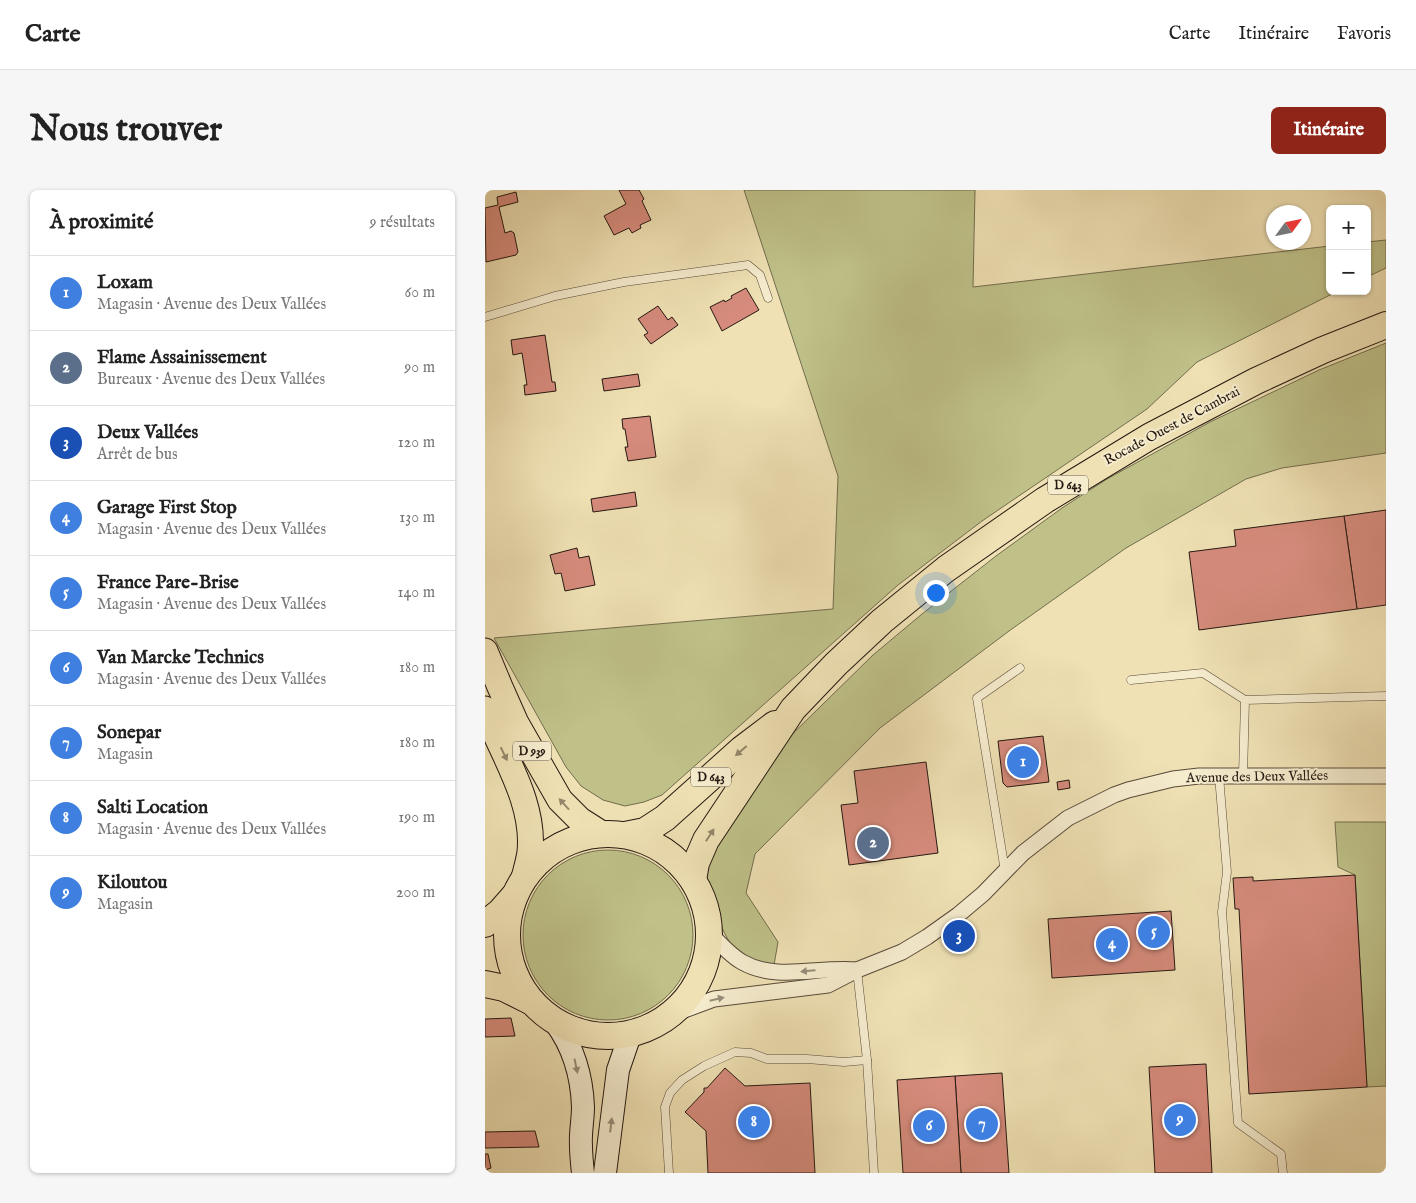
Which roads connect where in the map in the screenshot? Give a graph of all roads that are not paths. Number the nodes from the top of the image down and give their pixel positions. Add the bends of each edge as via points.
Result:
1 (768, 298) dead end
2 (485, 317) edge
3 (1386, 325) edge
4 (485, 651) edge
5 (1020, 668) dead end
6 (1131, 680) dead end
7 (1386, 696) edge
8 (1245, 700) junction
9 (485, 709) edge
10 (793, 710) junction
11 (1219, 776) junction
12 (1243, 776) junction
13 (1386, 776) edge
14 (613, 834) junction
15 (1005, 871) junction
16 (693, 880) junction
17 (519, 887) junction
18 (485, 924) edge
19 (710, 933) junction
20 (857, 970) junction
21 (485, 984) edge
22 (532, 1002) junction
23 (671, 1015) junction
24 (555, 1022) junction
25 (630, 1035) junction
26 (867, 1060) junction
27 (583, 1173) edge
28 (605, 1173) edge
29 (669, 1173) edge
30 (874, 1173) edge
31 (1283, 1173) edge

1 - 2 lane via 760,275 748,265 624,282 555,296
3 - 10 highway, Rocade Ouest de Cambrai / D 643 via 1323,350 1209,404 1118,454 1045,500 946,569 901,605 836,664
14 -> 4 main road, D 939 via 580,820 560,800 499,688
5 - 15 lane via 977,698
6 - 8 lane via 1203,672
7 - 8 lane
8 - 12 lane
9 -> 17 main road, D 939 via 517,778 530,832 530,852
10 -> 14 highway, Rocade Ouest de Cambrai / D 643 via 742,749 665,818 645,831
16 -> 10 highway, Rocade Ouest de Cambrai / D 643 via 706,840
11 - 12 street, Avenue des Deux Vallées
11 - 15 street, Avenue des Deux Vallées via 1173,779 1114,795 1056,826
11 - 31 lane via 1227,872 1222,912 1238,1123 1281,1154
12 - 13 street, Avenue des Deux Vallées
14 - 16 highway via 645,841 663,850
14 - 17 highway, Rocade Ouest de Cambrai via 579,838 558,847 539,860
15 - 20 street, Avenue des Deux Vallées via 936,932 903,952
16 - 19 highway via 702,896
17 - 18 highway via 500,912
17 - 22 highway via 507,929 508,951 514,973
20 -> 19 street, Avenue des Deux Vallées via 763,970 739,961
19 - 23 highway via 700,979 683,1005
23 -> 20 street, Avenue des Deux Vallées via 714,999 828,984
20 - 26 lane
21 - 22 highway via 504,988
22 - 24 highway
23 - 25 highway
24 - 25 highway via 591,1036
24 -> 27 main road via 566,1037 579,1076 583,1105
28 -> 25 main road via 618,1070
26 - 29 lane via 767,1060 743,1051 704,1066 675,1086 667,1100
26 - 30 lane

